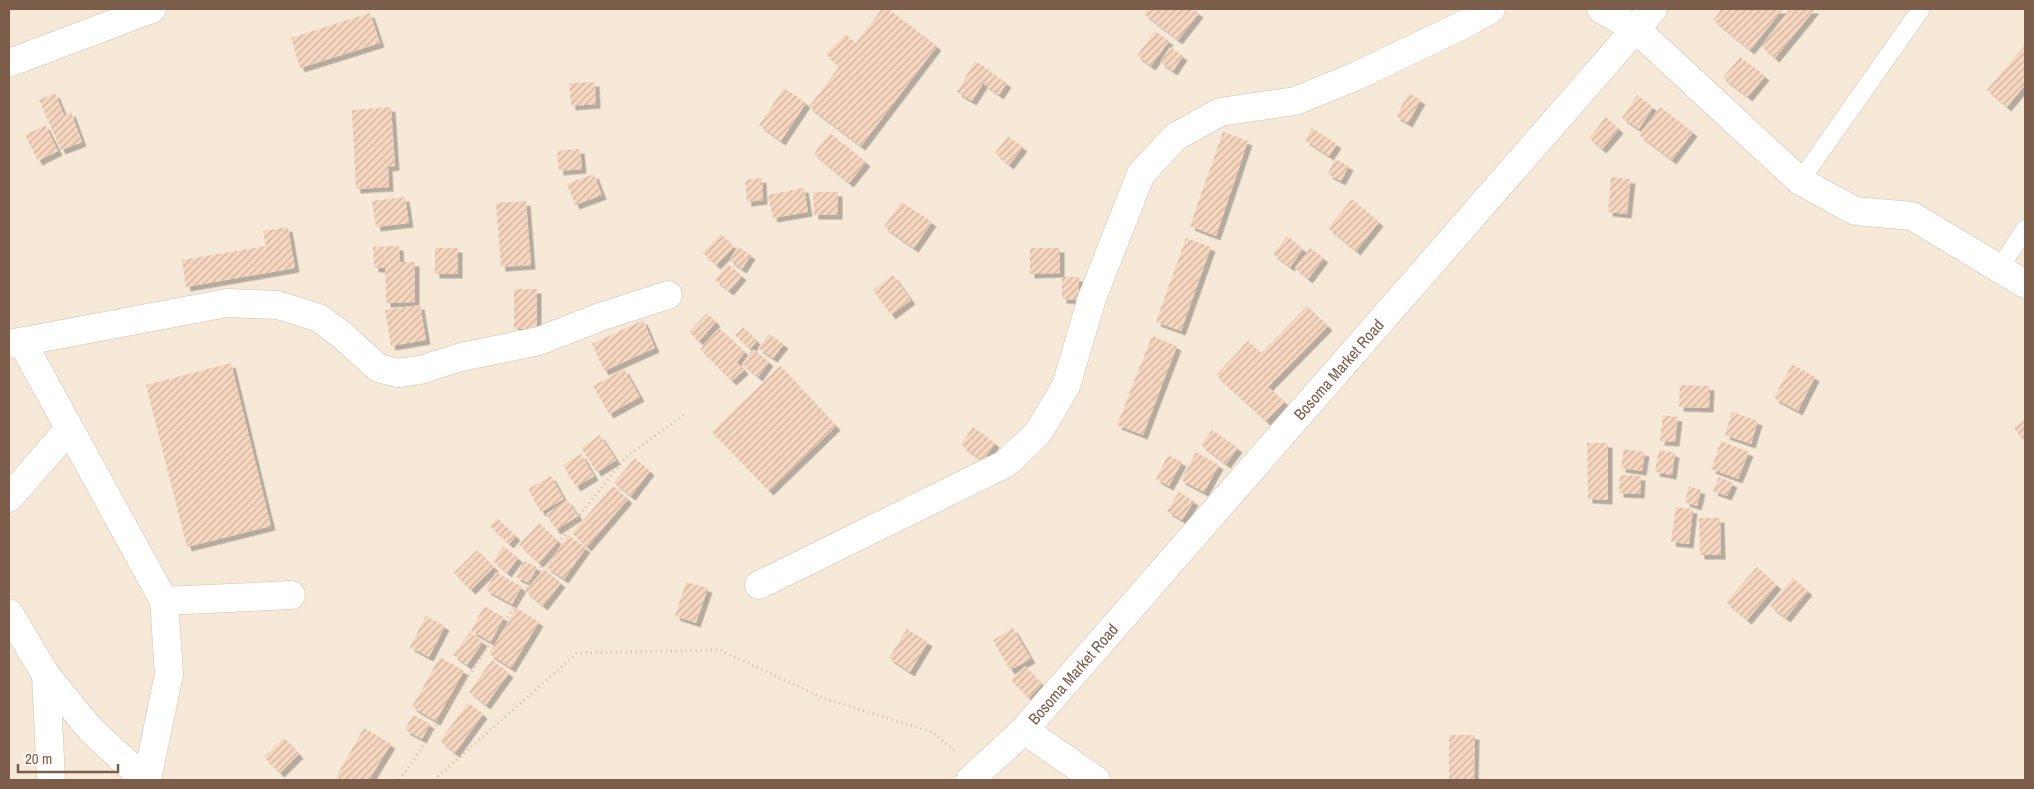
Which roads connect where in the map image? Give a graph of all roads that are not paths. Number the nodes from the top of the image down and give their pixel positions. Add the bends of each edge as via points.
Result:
1 (152, 9) edge
2 (1490, 9) edge
3 (1601, 9) edge
4 (1653, 9) edge
5 (1921, 9) edge
6 (1637, 30) junction
7 (9, 63) edge
8 (1800, 181) junction
9 (2025, 229) edge
10 (2000, 269) junction
11 (2025, 284) edge
12 (668, 295) dead end
13 (16, 343) edge
14 (69, 429) junction
15 (9, 498) edge
16 (759, 585) dead end
17 (291, 595) dead end
18 (164, 601) junction
19 (9, 612) edge
20 (46, 675) junction
21 (1024, 730) junction
22 (975, 776) edge
23 (51, 780) edge
24 (146, 780) edge
25 (1096, 780) edge

1 - 7 street
2 - 16 street via 1354,77 1295,101 1220,112 1175,137 1141,174 1092,298 1066,386 1038,433 1004,464
3 - 6 street
4 - 6 street, Bosoma Market Road
5 - 8 lane
6 - 8 street
6 - 21 street, Bosoma Market Road
8 - 10 street via 1855,211 1912,216
9 - 10 lane
10 - 11 street
12 - 13 street via 600,317 539,342 462,356 420,370 397,373 378,368 319,318 278,305 227,303
13 - 14 street
14 - 15 street
14 - 18 street
17 - 18 street
18 - 24 street via 169,674
19 - 20 street
20 - 23 street
20 - 24 street via 91,730
21 - 22 street, Bosoma Market Road
21 - 25 street

